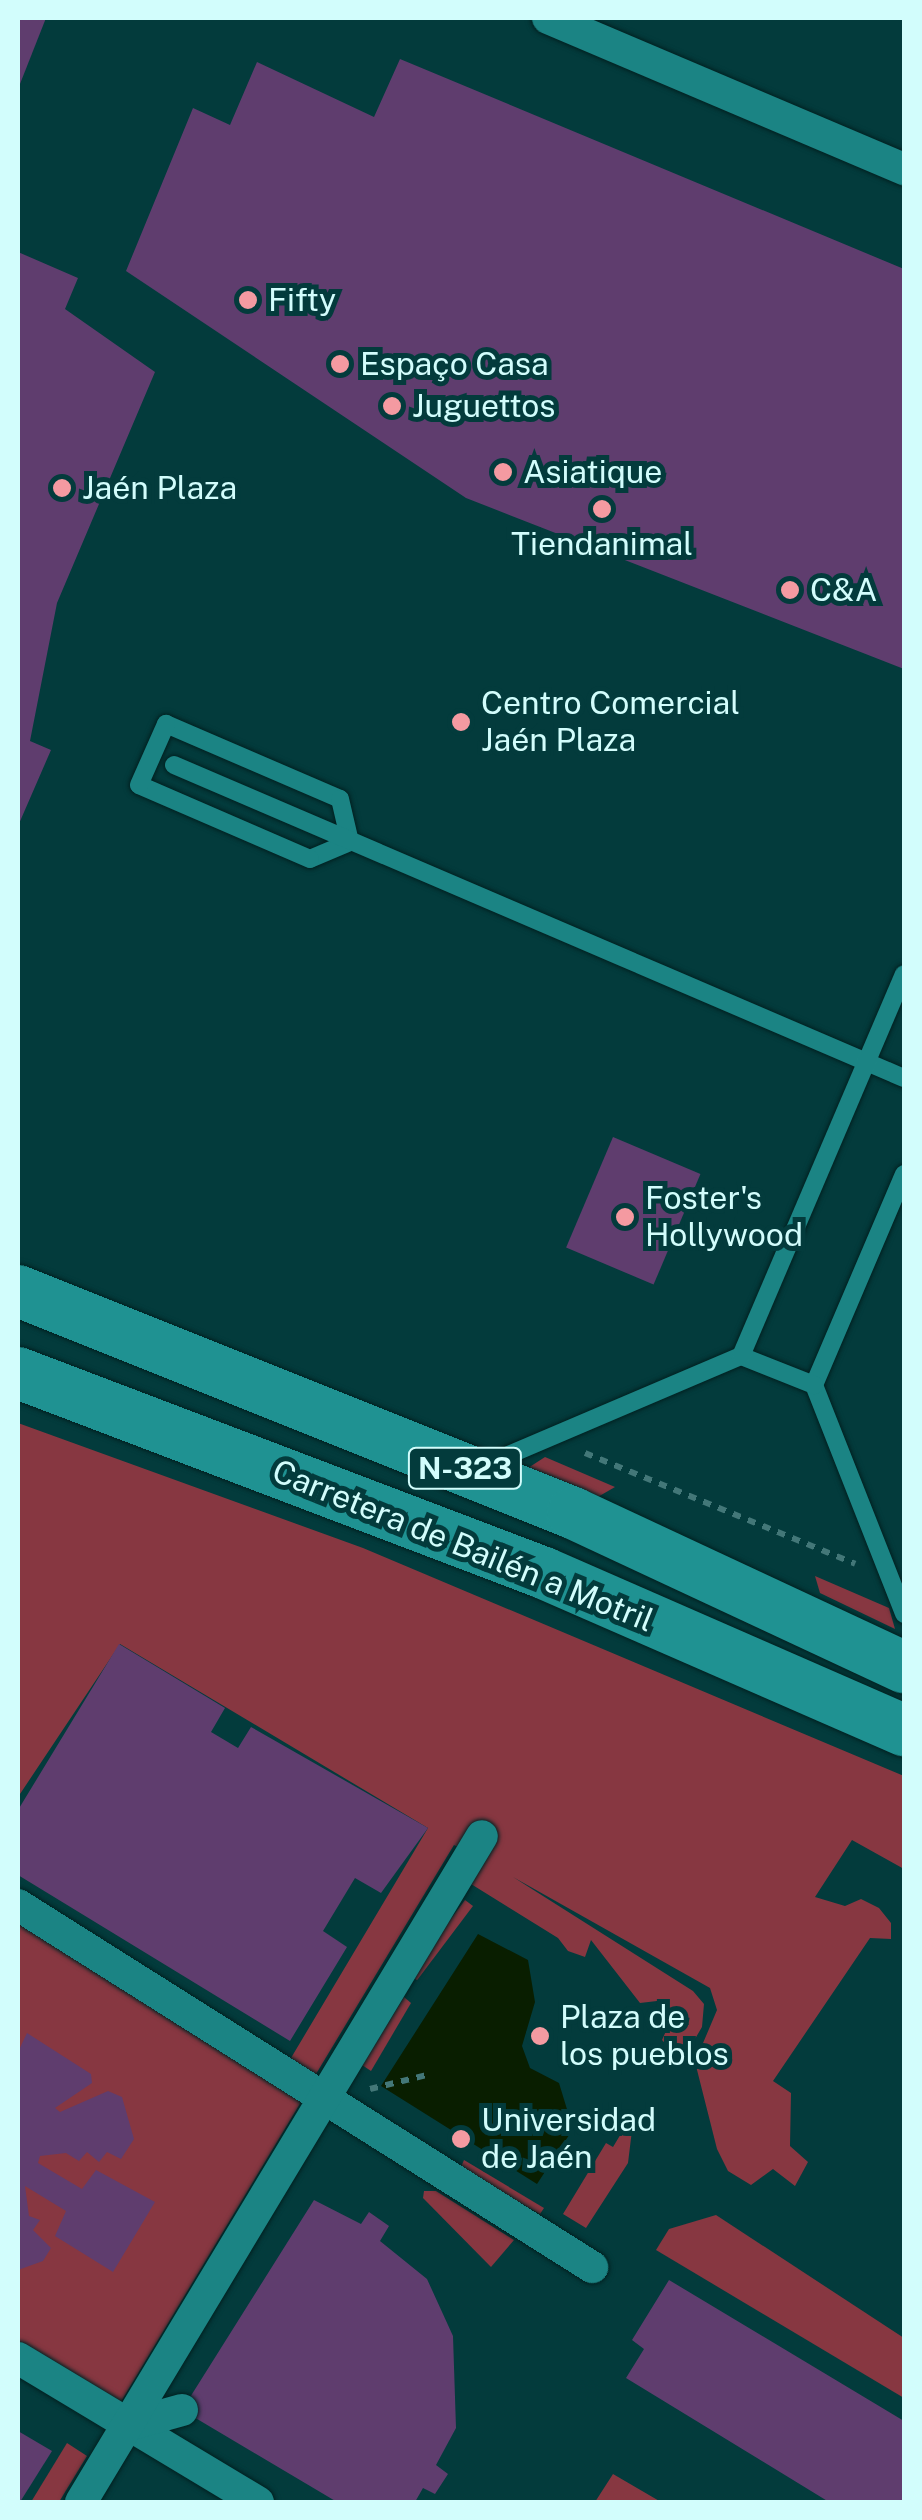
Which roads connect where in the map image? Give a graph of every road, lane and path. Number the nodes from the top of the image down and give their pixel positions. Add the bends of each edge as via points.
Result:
1 (548, 18) edge
2 (904, 170) edge
3 (174, 765) dead end
4 (350, 842) junction
5 (904, 974) edge
6 (866, 1062) junction
7 (904, 1078) edge
8 (904, 1174) edge
9 (18, 1290) edge
10 (741, 1356) junction
11 (18, 1373) edge
12 (814, 1385) junction
13 (594, 1454) dead end
14 (472, 1471) junction
15 (873, 1571) dead end
16 (904, 1614) edge
17 (904, 1667) edge
18 (904, 1730) edge
19 (482, 1836) dead end
20 (18, 1905) edge
21 (427, 2075) dead end
22 (381, 2086) dead end
23 (326, 2099) junction
24 (592, 2268) dead end
25 (18, 2358) edge
26 (182, 2410) dead end
27 (128, 2425) junction
28 (81, 2502) edge
29 (258, 2502) edge

1 - 2 street
3 - 4 lane
4 - 4 lane via 340,799 166,724 139,785 310,859
4 - 6 lane
5 - 6 lane
6 - 7 lane
6 - 10 lane
8 - 12 lane
9 - 14 main road, Carretera de Bailén a Motril / N-323
10 - 12 lane
10 - 14 lane
11 - 18 main road, Carretera de Bailén a Motril / N-323 via 544,1573
12 - 16 lane
13 - 15 path
14 - 17 main road, Carretera de Bailén a Motril / N-323
19 - 23 street
20 - 23 street
21 - 22 path
23 - 24 street
23 - 27 street
25 - 27 street
26 - 27 street
27 - 28 street
27 - 29 street

